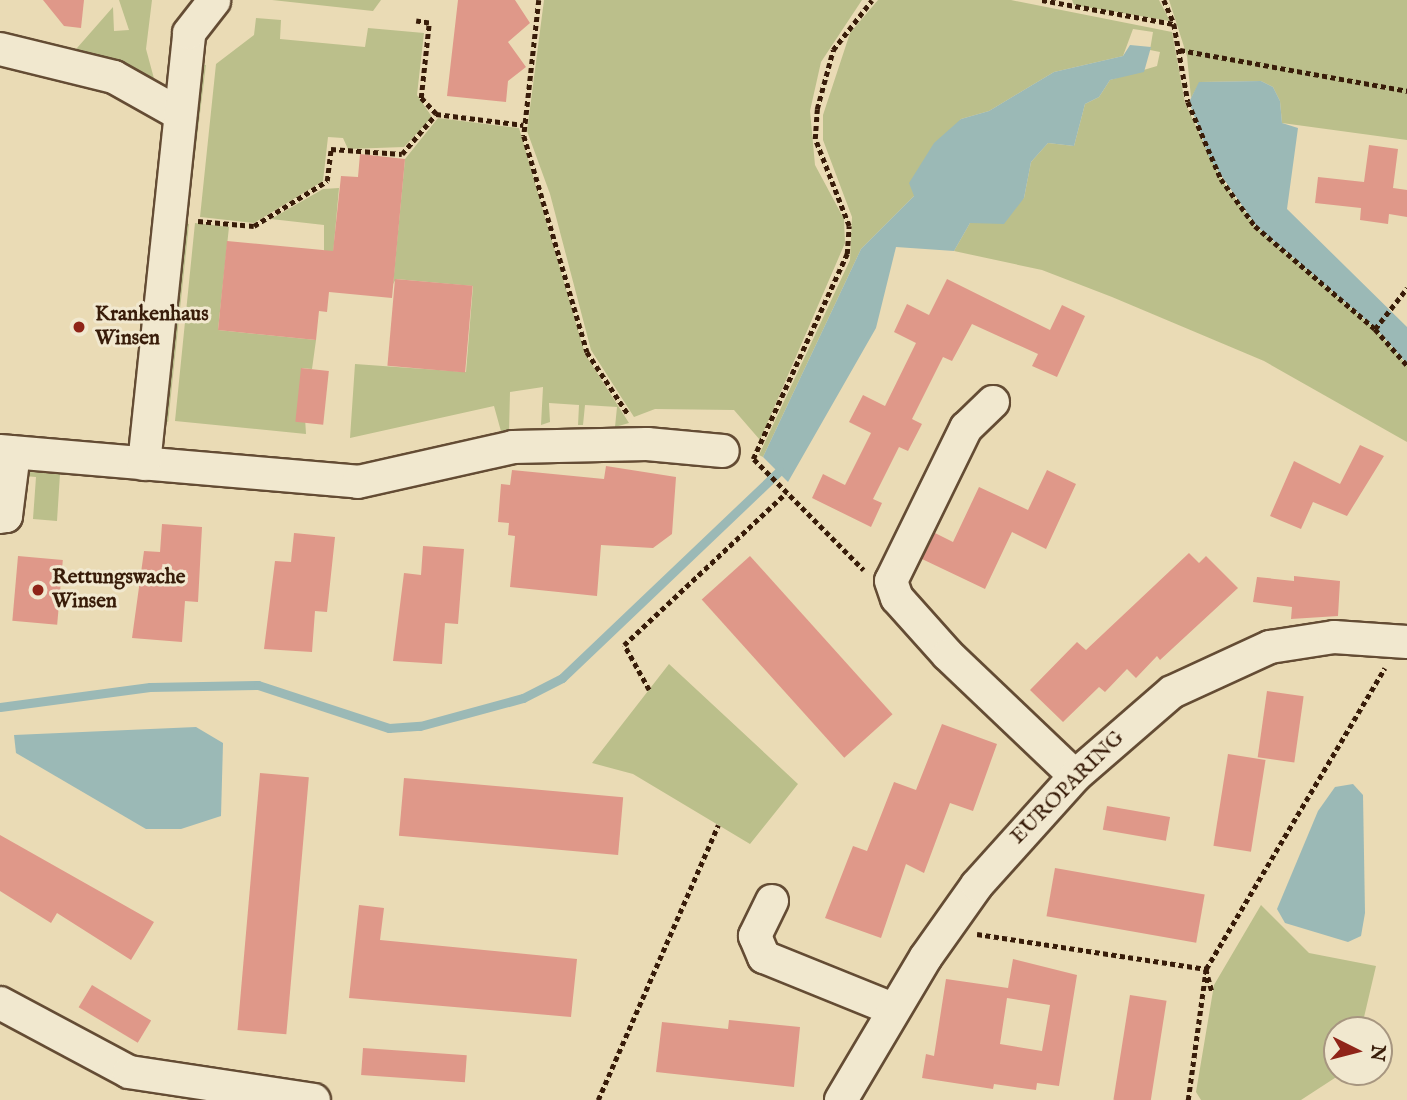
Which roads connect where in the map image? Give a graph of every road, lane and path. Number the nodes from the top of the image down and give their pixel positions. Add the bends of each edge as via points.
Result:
1 (539, 0) edge
2 (872, 0) edge
3 (1042, 0) edge
4 (1164, 0) edge
5 (214, 1) edge
6 (416, 21) dead end
7 (1174, 24) junction
8 (0, 49) edge
9 (1180, 51) junction
10 (1407, 91) edge
11 (180, 114) junction
12 (436, 114) junction
13 (523, 125) junction
14 (169, 218) junction
15 (1407, 288) edge
16 (1375, 329) junction
17 (1407, 365) edge
18 (993, 402) dead end
19 (647, 444) junction
20 (723, 451) joint
21 (7, 452) edge
22 (754, 459) junction
23 (144, 464) junction
24 (786, 493) junction
25 (0, 517) edge
26 (891, 582) junction
27 (1404, 641) edge
28 (649, 690) dead end
29 (1075, 776) junction
30 (718, 825) dead end
31 (772, 901) dead end
32 (946, 929) junction
33 (1206, 969) junction
34 (1212, 991) dead end
35 (0, 1003) edge
36 (893, 1009) junction
37 (173, 1091) edge
38 (314, 1100) edge
39 (598, 1100) edge
40 (841, 1100) edge
41 (1188, 1100) edge

1 - 13 path
2 - 22 path via 833,50 817,109 815,139 849,226 847,254
3 - 7 path
4 - 7 path
5 - 11 street via 189,33
6 - 12 path via 429,23 421,98
7 - 9 path
8 - 11 street via 114,78
9 - 10 path
9 - 16 path via 1188,102 1221,179 1255,226
11 - 14 street
12 - 13 path
12 - 14 path via 402,153 331,149 327,181 254,226
13 - 19 path via 587,352
14 - 23 street
15 - 16 path
16 - 17 path
18 - 26 street via 966,428
19 - 20 street
19 - 23 street via 513,447 358,482
20 - 22 path
21 - 23 street
21 - 25 street via 6,516
22 - 24 path
24 - 26 path via 872,578
24 - 28 path via 624,645
26 - 29 street via 897,598 948,655
27 - 29 street, EUROPARING via 1334,636 1270,647 1220,667 1172,692
27 - 33 path
29 - 32 street, EUROPARING via 977,885
30 - 39 path
31 - 36 street via 755,936 764,957
32 - 33 path
32 - 36 street, EUROPARING
33 - 34 path
33 - 41 path
35 - 37 street
36 - 40 street, EUROPARING
37 - 38 street

